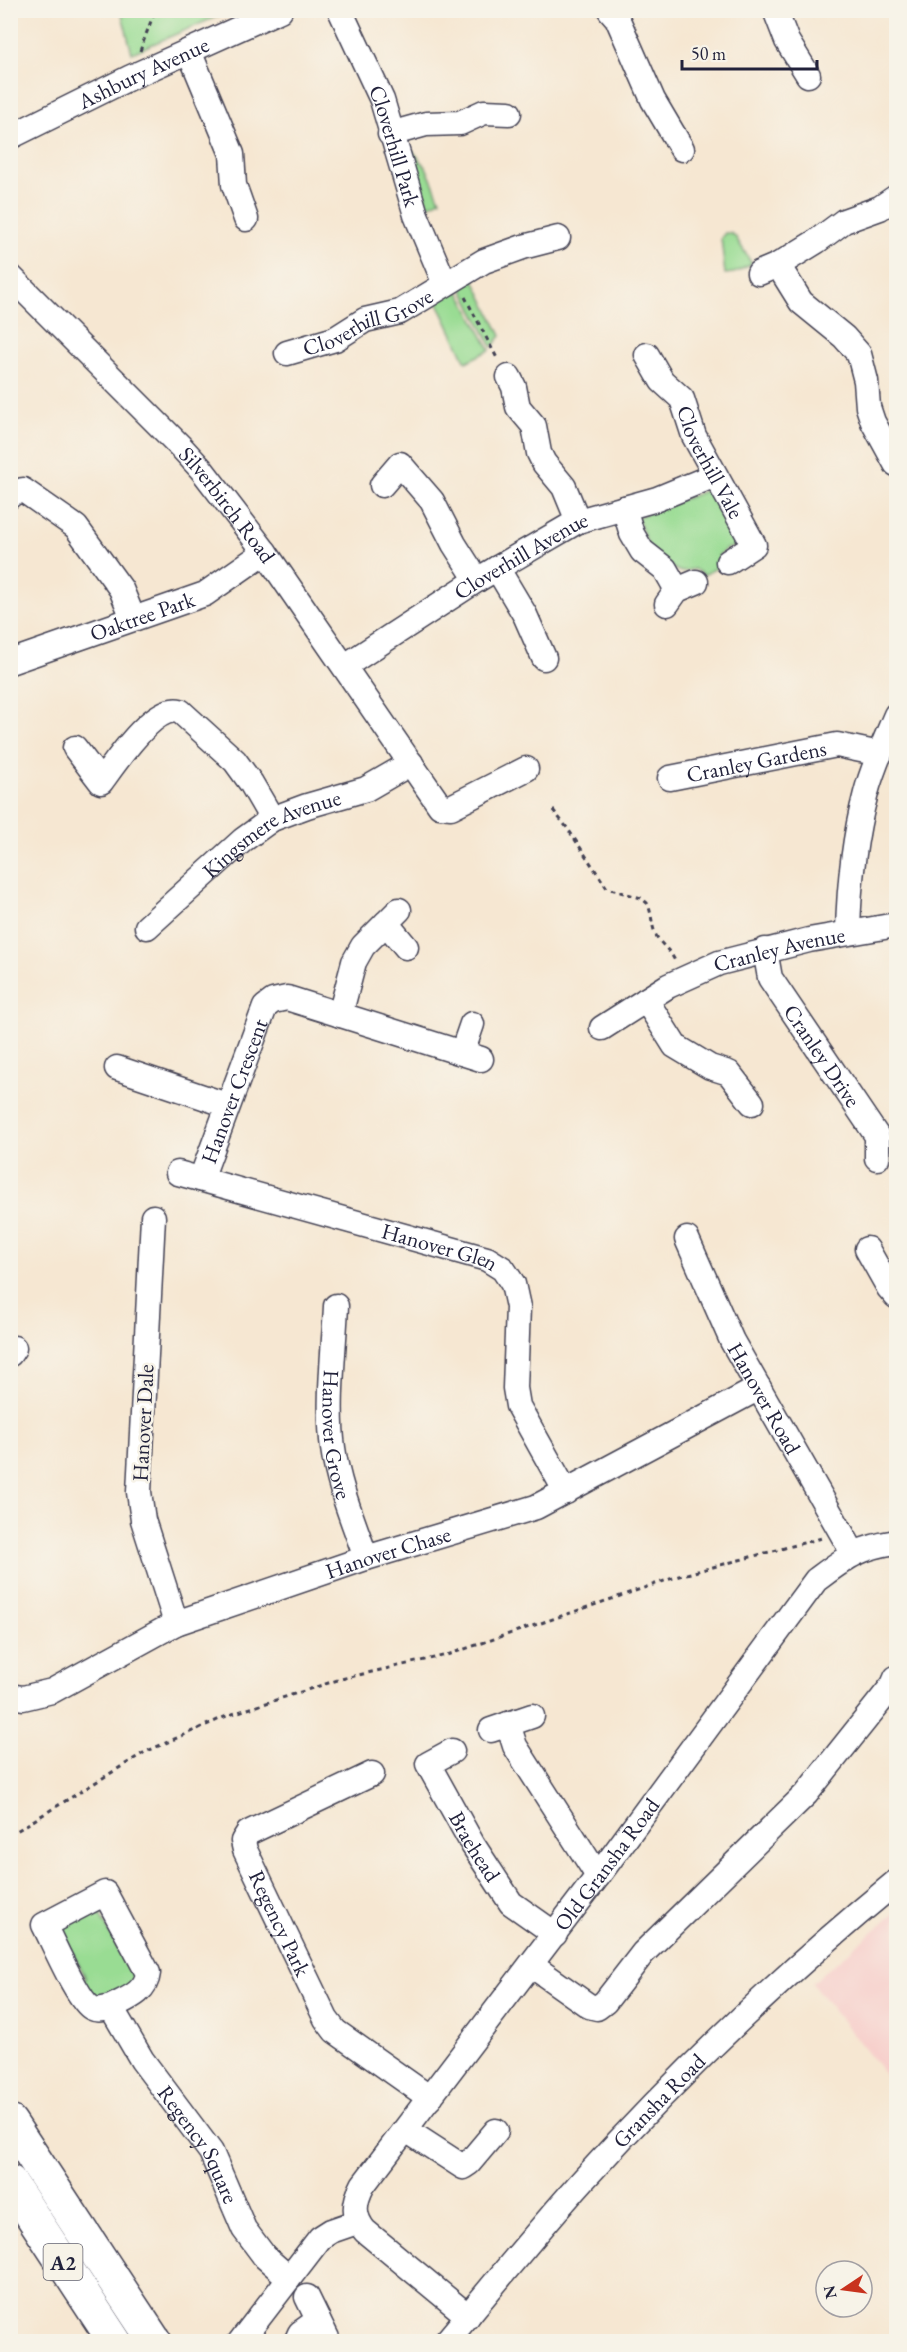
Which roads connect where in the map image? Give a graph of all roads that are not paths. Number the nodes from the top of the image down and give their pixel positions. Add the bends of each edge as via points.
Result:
1 (280, 10) edge
2 (340, 10) edge
3 (610, 10) edge
4 (776, 10) edge
5 (189, 51) junction
6 (808, 75) dead end
7 (509, 113) dead end
8 (390, 134) junction
9 (10, 137) edge
10 (682, 149) dead end
11 (897, 197) edge
12 (246, 219) dead end
13 (558, 238) dead end
14 (10, 276) edge
15 (451, 282) junction
16 (287, 353) dead end
17 (647, 356) dead end
18 (509, 377) road end
19 (894, 474) edge
20 (713, 476) junction
21 (382, 485) dead end
22 (10, 496) edge
23 (624, 508) junction
24 (578, 521) junction
25 (265, 552) junction
26 (728, 562) dead end
27 (487, 574) junction
28 (680, 592) dead end
29 (133, 618) junction
30 (544, 658) dead end
31 (10, 662) edge
32 (345, 666) junction
33 (897, 715) edge
34 (75, 748) dead end
35 (879, 754) junction
36 (411, 763) junction
37 (526, 769) dead end
38 (670, 778) dead end
39 (272, 819) junction
40 (897, 926) edge
41 (147, 927) dead end
42 (848, 932) junction
43 (406, 947) dead end
44 (765, 950) junction
45 (646, 1000) junction
46 (340, 1015) junction
47 (472, 1024) dead end
48 (602, 1028) dead end
49 (117, 1068) dead end
50 (752, 1103) dead end
51 (227, 1105) junction
52 (878, 1158) dead end
53 (178, 1173) dead end
54 (201, 1179) junction
55 (153, 1217) dead end
56 (687, 1239) dead end
57 (867, 1249) dead end
58 (897, 1296) edge
59 (336, 1306) dead end
60 (759, 1388) junction
61 (566, 1492) junction
62 (897, 1542) edge
63 (847, 1543) junction
64 (366, 1558) junction
65 (176, 1623) junction
66 (897, 1678) edge
67 (10, 1696) edge
68 (532, 1716) dead end
69 (452, 1751) dead end
70 (372, 1774) dead end
71 (598, 1876) junction
72 (897, 1882) edge
73 (555, 1934) junction
74 (531, 1965) junction
75 (111, 2007) junction
76 (430, 2098) junction
77 (10, 2122) edge
78 (406, 2130) junction
79 (496, 2132) dead end
80 (10, 2182) edge
81 (357, 2222) junction
82 (289, 2278) junction
83 (307, 2297) dead end
84 (468, 2316) junction
85 (115, 2342) edge
86 (155, 2342) edge
87 (240, 2342) edge
88 (296, 2342) edge
89 (447, 2342) edge

1 - 5 street, Ashbury Avenue
2 - 8 street, Cloverhill Park via 382,100
3 - 10 street
4 - 6 street via 787,41
5 - 9 street, Ashbury Avenue
5 - 12 street via 232,154 234,185
7 - 8 street via 484,112 460,123 426,124
8 - 15 street, Cloverhill Park via 416,215
11 - 19 street via 880,208 844,221 768,269 860,354 868,407
13 - 15 street, Cloverhill Grove via 484,261
14 - 25 street, Silverbirch Road via 182,447
15 - 16 street, Cloverhill Grove via 400,312 365,320 335,339
17 - 20 street, Cloverhill Vale via 662,381 682,399 693,436
18 - 24 street via 518,407 534,426 539,453 564,487
20 - 23 street, Cloverhill Avenue
20 - 26 street, Cloverhill Vale via 754,545
21 - 27 street via 400,464 432,501 454,544
22 - 29 street via 23,490 76,527 121,589
23 - 24 street, Cloverhill Avenue
23 - 28 street via 642,551 665,568
24 - 27 street, Cloverhill Avenue
25 - 29 street, Oaktree Park via 205,594
25 - 32 street, Silverbirch Road
27 - 30 street via 525,615
27 - 32 street, Cloverhill Avenue
29 - 31 street, Oaktree Park
32 - 36 street, Silverbirch Road
33 - 35 street
34 - 39 street via 101,782 132,740 164,713 180,711 235,761
35 - 38 street, Cranley Gardens via 837,745
35 - 42 street via 866,794 849,887
36 - 37 street, Silverbirch Road via 440,806 451,807
36 - 39 street, Kingsmere Avenue via 366,789
39 - 41 street, Kingsmere Avenue via 243,840
40 - 42 street, Cranley Avenue
42 - 44 street, Cranley Avenue
43 - 46 street via 393,917 363,946 354,962
44 - 45 street, Cranley Avenue via 719,963
44 - 52 street, Cranley Drive via 771,978 877,1136
45 - 48 street, Cranley Avenue
45 - 50 street via 675,1046 710,1067 729,1073
46 - 47 street, Hanover Crescent via 472,1056
46 - 51 street, Hanover Crescent via 287,998 273,1001 265,1008
49 - 51 street
51 - 54 street, Hanover Crescent
53 - 54 street, Hanover Glen
54 - 61 street, Hanover Glen via 487,1259 503,1269 513,1284 518,1307 518,1406
55 - 65 street, Hanover Dale via 139,1492 143,1520
56 - 60 street, Hanover Road via 732,1341
57 - 58 street
59 - 64 street, Hanover Grove via 333,1448 337,1472
60 - 61 street, Hanover Chase
60 - 63 street, Hanover Road
61 - 64 street, Hanover Chase via 536,1507
62 - 63 street, Old Gransha Road
63 - 71 street, Old Gransha Road
64 - 65 street, Hanover Chase
65 - 67 street, Hanover Chase via 52,1691 23,1698
66 - 74 street via 806,1794 643,1953 605,2002 597,2008 589,2006
68 - 71 street via 499,1727
69 - 73 street, Braehead via 428,1764 473,1845 511,1903
70 - 76 street, Regency Park via 248,1833 243,1841 326,2019 335,2031
71 - 73 street, Old Gransha Road
72 - 84 street, Gransha Road via 761,1998 696,2063 584,2179
73 - 74 street, Old Gransha Road
74 - 76 street, Old Gransha Road
75 - 75 street via 89,2007 44,1925 105,1893 148,1973 139,1992
75 - 82 street, Regency Square via 142,2060 211,2152 244,2229 265,2257
76 - 78 street, Old Gransha Road
77 - 86 highway, A2
78 - 79 street via 463,2167
78 - 81 street, Old Gransha Road via 363,2185 354,2202
80 - 85 highway, A2
81 - 82 street via 320,2238
81 - 84 street
82 - 87 street
83 - 88 street via 323,2329 300,2333
84 - 89 street, Gransha Road

